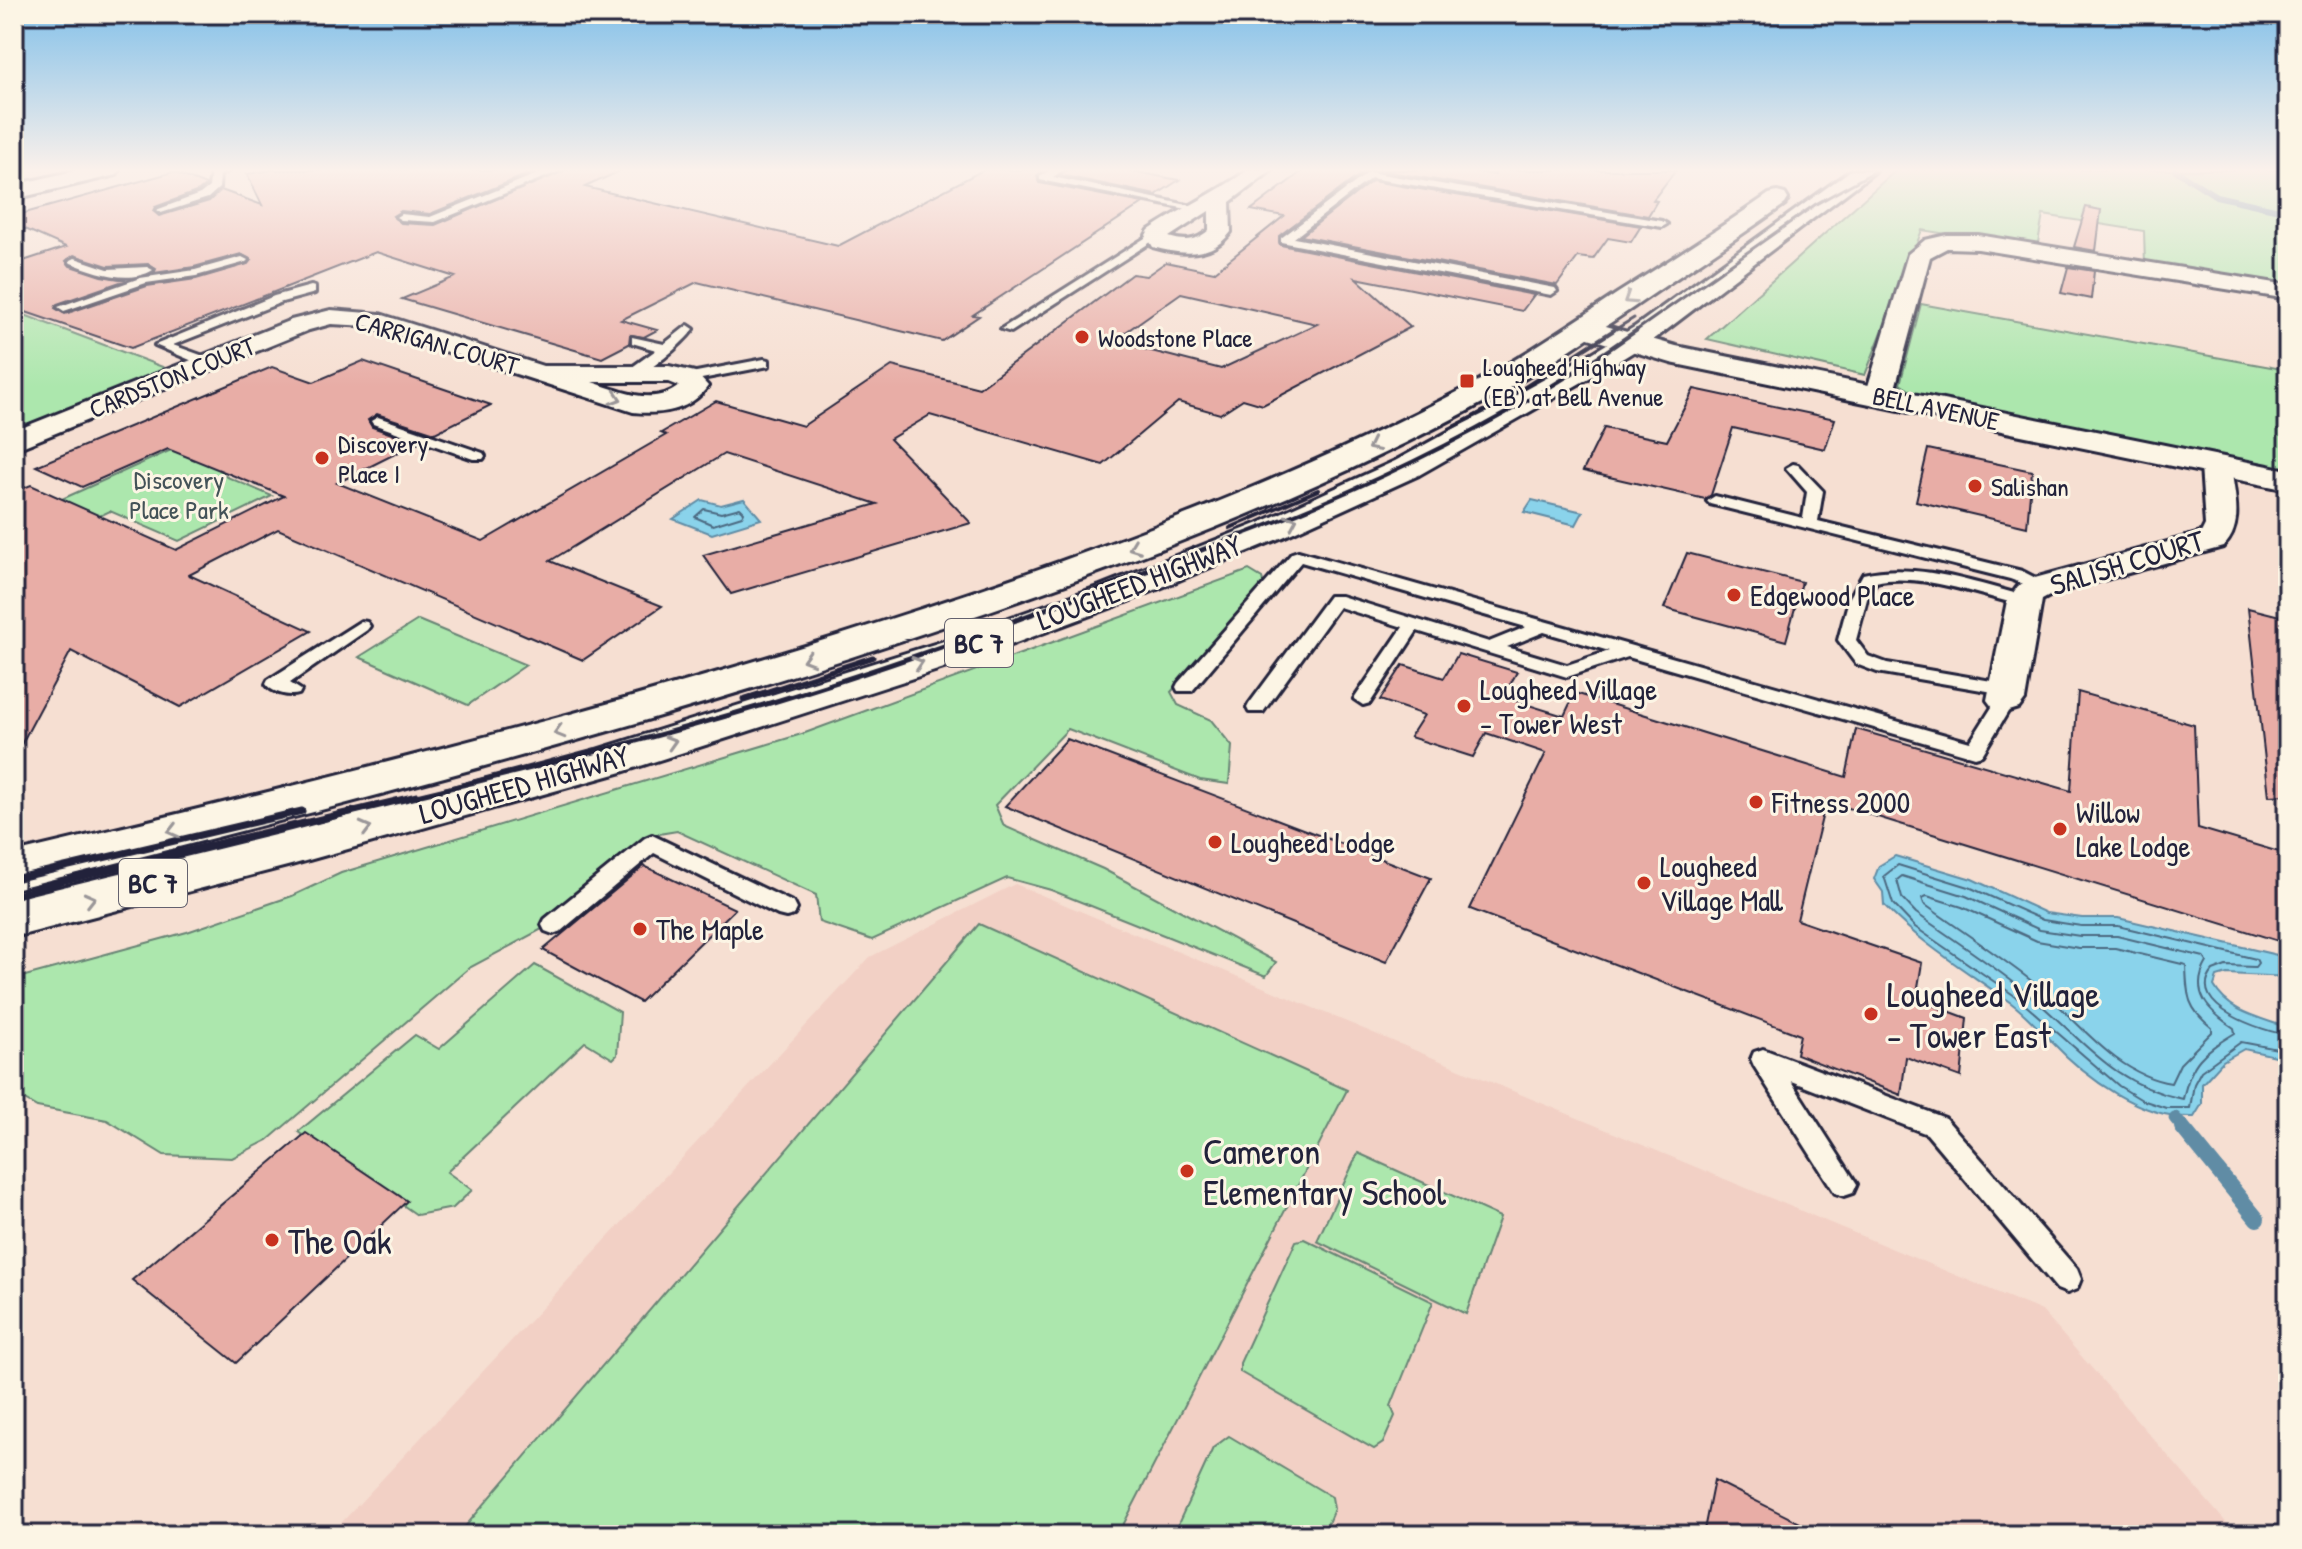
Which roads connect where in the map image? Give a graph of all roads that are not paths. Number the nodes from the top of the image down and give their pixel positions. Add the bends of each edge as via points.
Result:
1 (1145, 242) edge
2 (1162, 242) edge
3 (1210, 242) edge
4 (1297, 242) edge
5 (1713, 242) edge
6 (1768, 242) edge
7 (1938, 242) edge
8 (1980, 242) edge
9 (75, 261) dead end
10 (311, 290) dead end
11 (1551, 291) dead end
12 (2288, 292) edge
13 (64, 307) dead end
14 (331, 317) joint
15 (1585, 328) junction
16 (688, 329) dead end
17 (1007, 329) dead end
18 (637, 340) dead end
19 (1629, 342) junction
20 (666, 349) junction
21 (207, 362) junction
22 (764, 363) dead end
23 (633, 373) junction
24 (542, 374) junction
25 (686, 378) junction
26 (1879, 396) junction
27 (378, 421) dead end
28 (14, 441) edge
29 (478, 456) dead end
30 (2216, 466) junction
31 (1793, 468) dead end
32 (2288, 480) edge
33 (1715, 501) dead end
34 (1810, 524) junction
35 (2034, 594) junction
36 (1413, 624) junction
37 (361, 626) dead end
38 (1542, 627) junction
39 (1490, 648) junction
40 (1627, 651) junction
41 (1185, 687) dead end
42 (292, 690) dead end
43 (2007, 694) junction
44 (1363, 699) dead end
45 (1256, 708) dead end
46 (14, 871) edge
47 (786, 909) dead end
48 (14, 918) edge
49 (553, 925) dead end
50 (1844, 1184) dead end
51 (2067, 1279) dead end

1 - 17 lane
2 - 3 street via 1187,248
4 - 11 lane
5 -> 15 main road, LOUGHEED HIGHWAY / BC 7
6 - 19 main road, LOUGHEED HIGHWAY / BC 7
7 - 26 street via 1919,254
8 - 12 street
9 - 13 lane via 123,273 242,260 144,280
10 - 21 lane via 161,345
14 - 21 street, CARDSTON COURT
14 - 24 street, CARRIGAN COURT via 371,319
15 - 19 main road, BELL AVENUE
15 -> 46 main road, LOUGHEED HIGHWAY / BC 7 via 1488,388 1341,461 1196,523 1002,595 716,688
16 - 20 lane
18 - 20 lane
19 - 26 main road, BELL AVENUE
48 -> 19 main road, LOUGHEED HIGHWAY / BC 7 via 607,762 961,649 1113,594 1343,498 1474,433
20 - 23 lane
21 - 28 street, CARDSTON COURT
22 - 25 lane
23 - 24 street, CARRIGAN COURT
23 - 25 street, CARRIGAN COURT
24 -> 25 street, CARRIGAN COURT via 647,406 687,396 694,386
26 - 30 main road, BELL AVENUE
27 - 29 lane
30 - 32 main road, BELL AVENUE
30 - 35 street, SALISH COURT via 2221,525 2212,540
31 - 34 lane via 1815,491
33 - 34 lane
34 - 35 lane via 2016,575
35 - 43 street, SALISH COURT
35 - 43 lane via 1879,573 1869,578 1858,599 1847,640 1862,660
36 - 39 lane
36 - 44 lane
36 - 45 lane via 1335,600
37 - 42 lane via 275,684
38 - 39 lane
38 - 40 lane
38 - 41 lane via 1298,556
39 - 40 lane via 1567,671
40 - 43 lane via 1975,750
47 - 49 lane via 652,843
50 - 51 lane via 1763,1059 1936,1126

